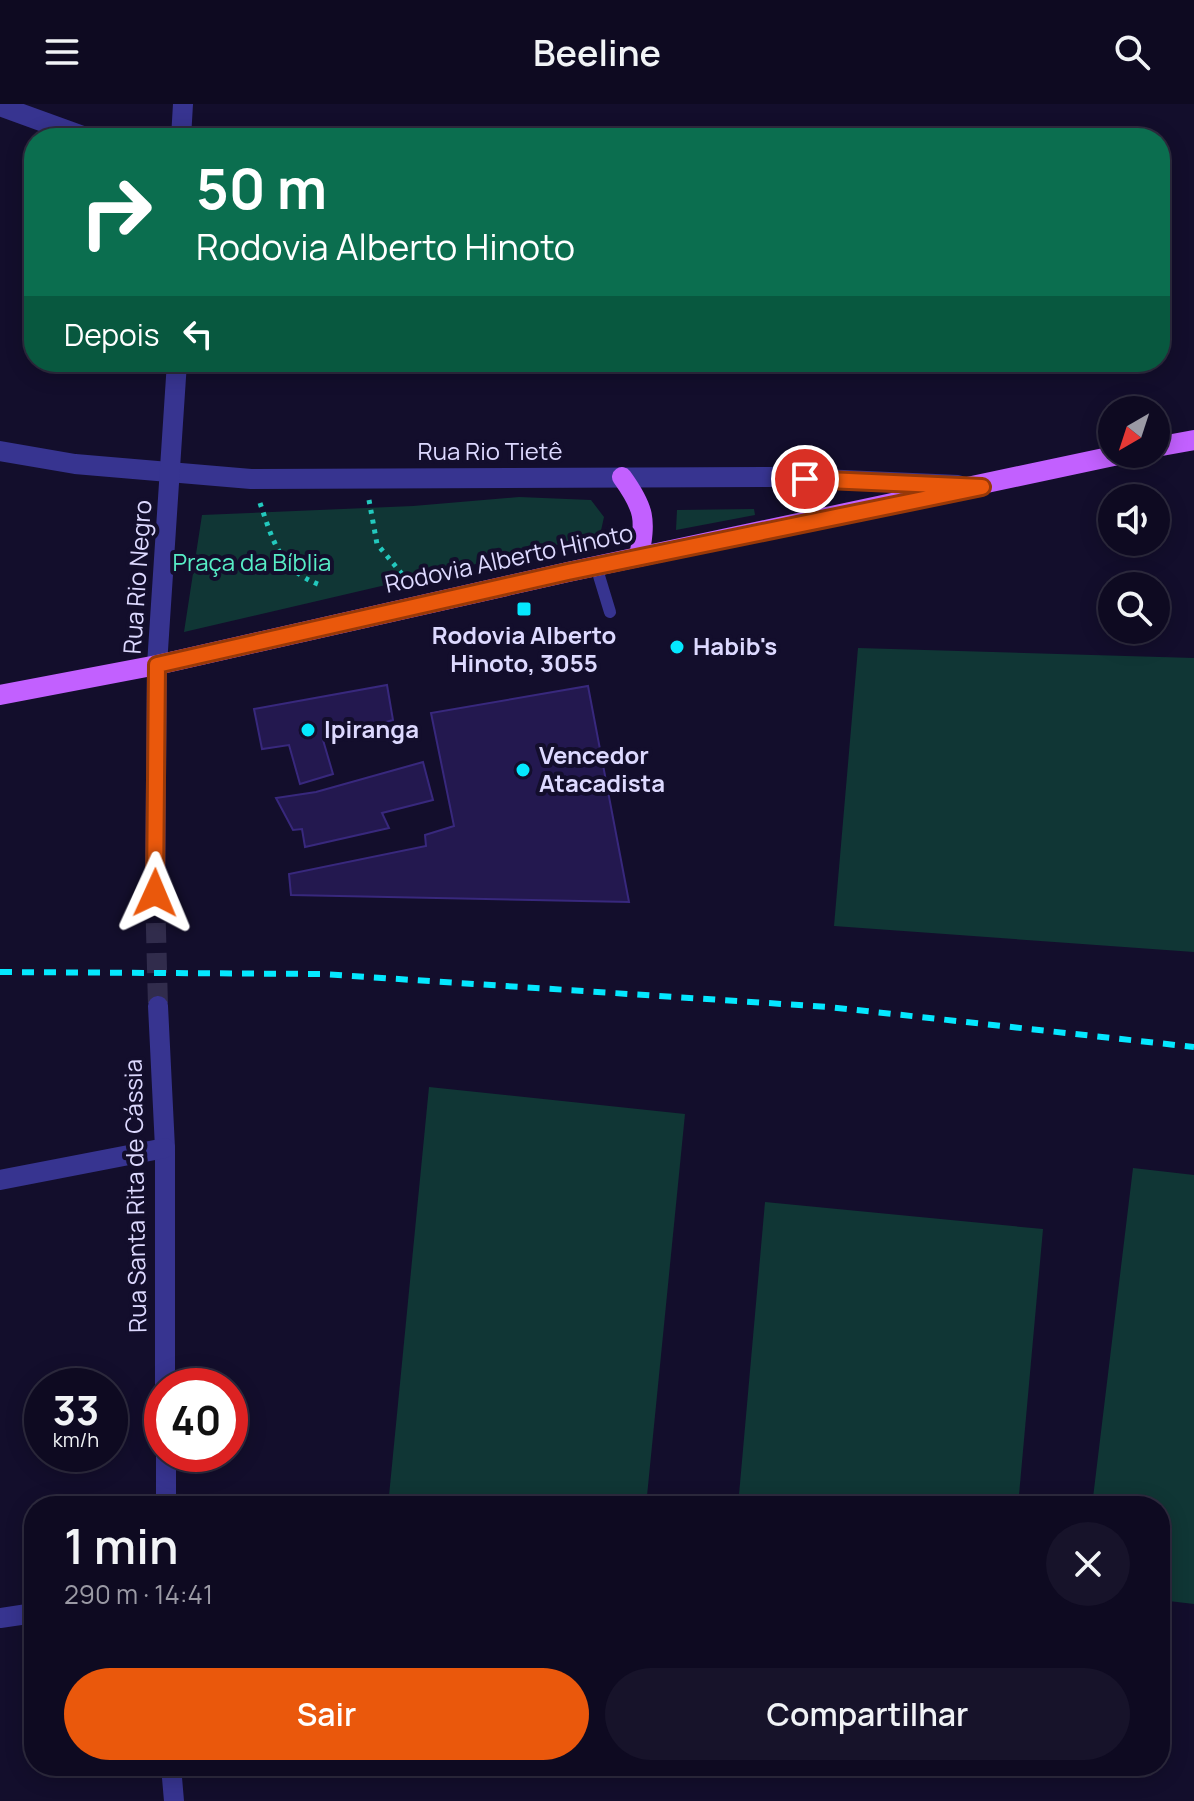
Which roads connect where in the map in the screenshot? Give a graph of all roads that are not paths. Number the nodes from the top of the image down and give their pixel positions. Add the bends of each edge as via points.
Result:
1 (183, 104) edge
2 (0, 106) edge
3 (60, 128) edge
4 (182, 128) edge
5 (177, 372) edge
6 (1194, 440) edge
7 (1170, 444) edge
8 (0, 451) edge
9 (1098, 460) edge
10 (172, 474) junction
11 (622, 477) junction
12 (982, 487) junction
13 (639, 557) junction
14 (596, 566) junction
15 (610, 612) dead end
16 (157, 665) junction
17 (0, 695) edge
18 (155, 893) tunnel mouth
19 (158, 1006) tunnel mouth
20 (165, 1148) junction
21 (0, 1180) edge
22 (165, 1368) edge
23 (166, 1472) edge
24 (166, 1496) edge
25 (24, 1614) edge
26 (0, 1618) edge
27 (172, 1776) edge
28 (174, 1801) edge

1 - 4 street
2 - 3 street
5 - 10 street, Rua Rio Negro
6 - 7 main road
8 - 10 street, Rua Rio Tietê
9 - 12 main road, Rodovia Alberto Hinoto
10 - 11 street, Rua Rio Tietê via 251,479
10 - 16 street, Rua Rio Negro
11 - 12 street, Rua Rio Tietê via 775,477
11 - 13 main road via 644,514
12 - 13 main road, Rodovia Alberto Hinoto
13 - 14 main road, Rodovia Alberto Hinoto
14 - 15 lane
14 - 16 main road, Rodovia Alberto Hinoto
16 - 17 main road, Rodovia Alberto Hinoto
16 - 18 street, Rua Rio Negro
19 - 20 street, Rua Santa Rita de Cássia
20 - 21 street
20 - 22 street, Rua Santa Rita de Cássia
23 - 24 street
25 - 26 street
27 - 28 street

